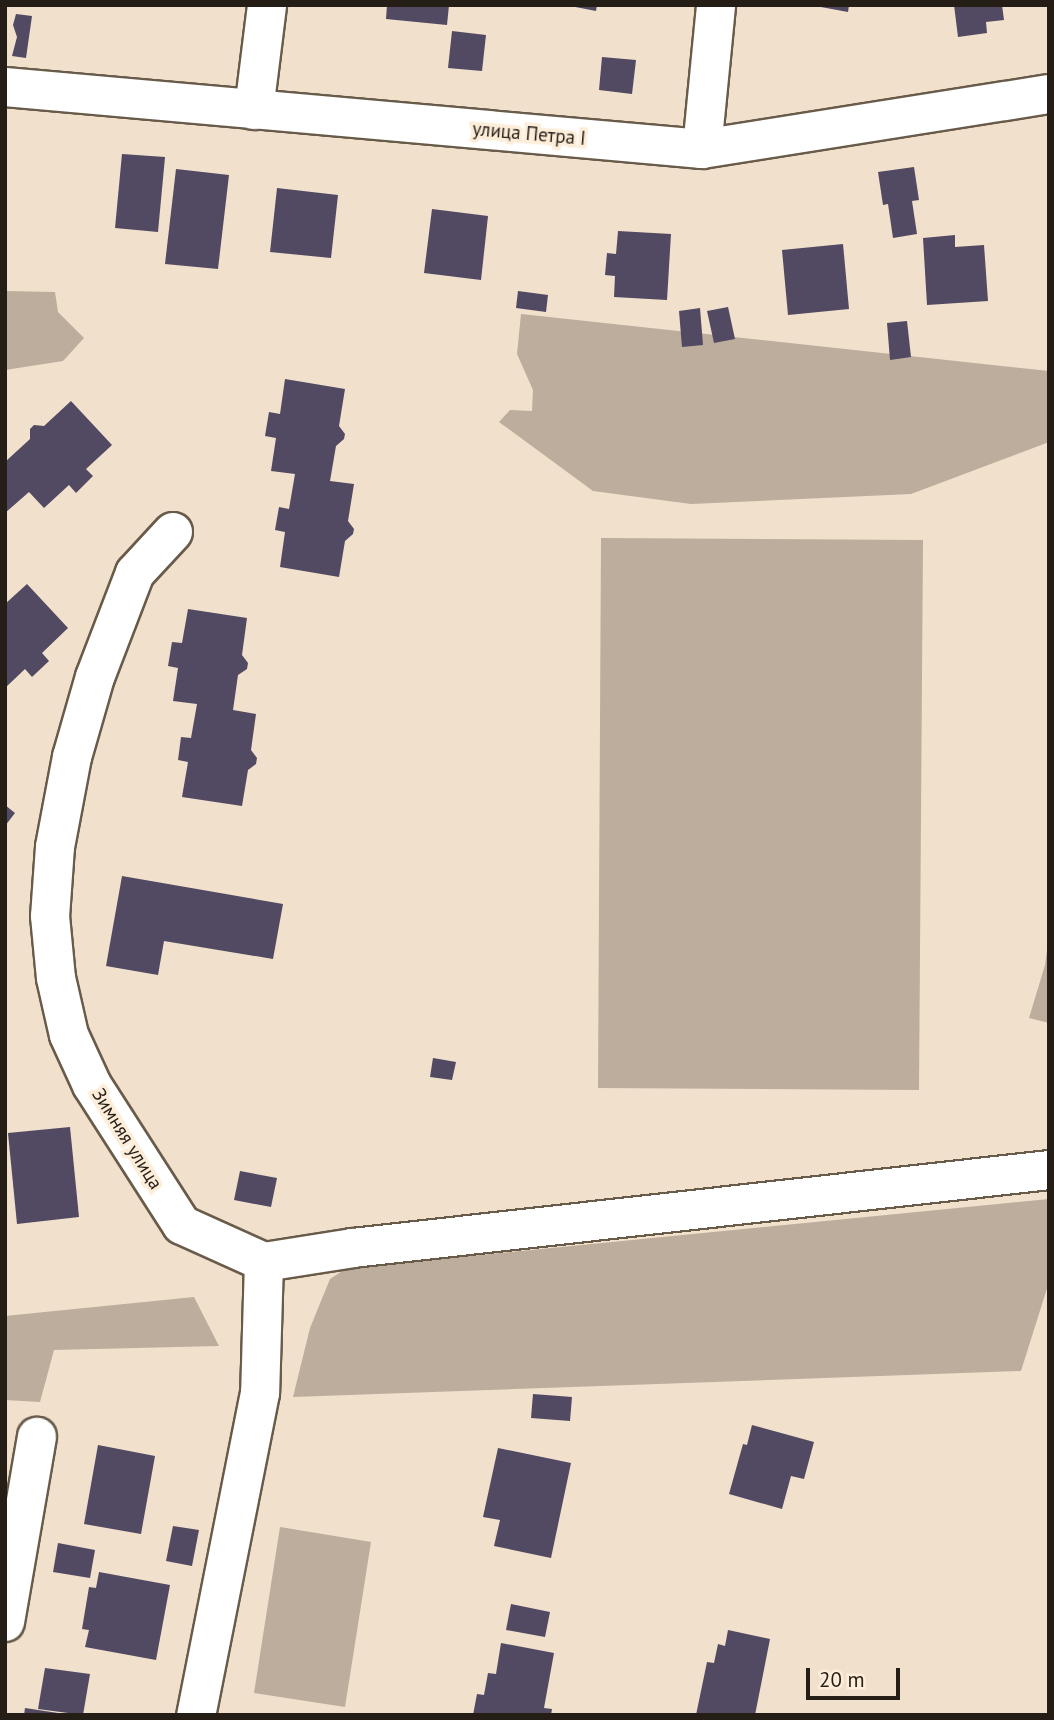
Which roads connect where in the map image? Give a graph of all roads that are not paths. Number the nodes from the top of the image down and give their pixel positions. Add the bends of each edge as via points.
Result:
1 (267, 5) edge
2 (716, 5) edge
3 (5, 88) edge
4 (1049, 94) edge
5 (254, 110) junction
6 (702, 149) junction
7 (173, 532) dead end
8 (1049, 1170) edge
9 (264, 1262) junction
10 (37, 1437) dead end
11 (5, 1622) edge
12 (196, 1715) edge

1 - 5 street
2 - 6 street
3 - 5 street, улица Петра I
4 - 6 street, улица Петра I
5 - 6 street, улица Петра I
7 - 9 street, Зимняя улица via 135,573 95,677 72,757 55,847 50,916 56,978 69,1035 92,1085 182,1225
8 - 9 street via 353,1248
9 - 12 street via 260,1393
10 - 11 street

